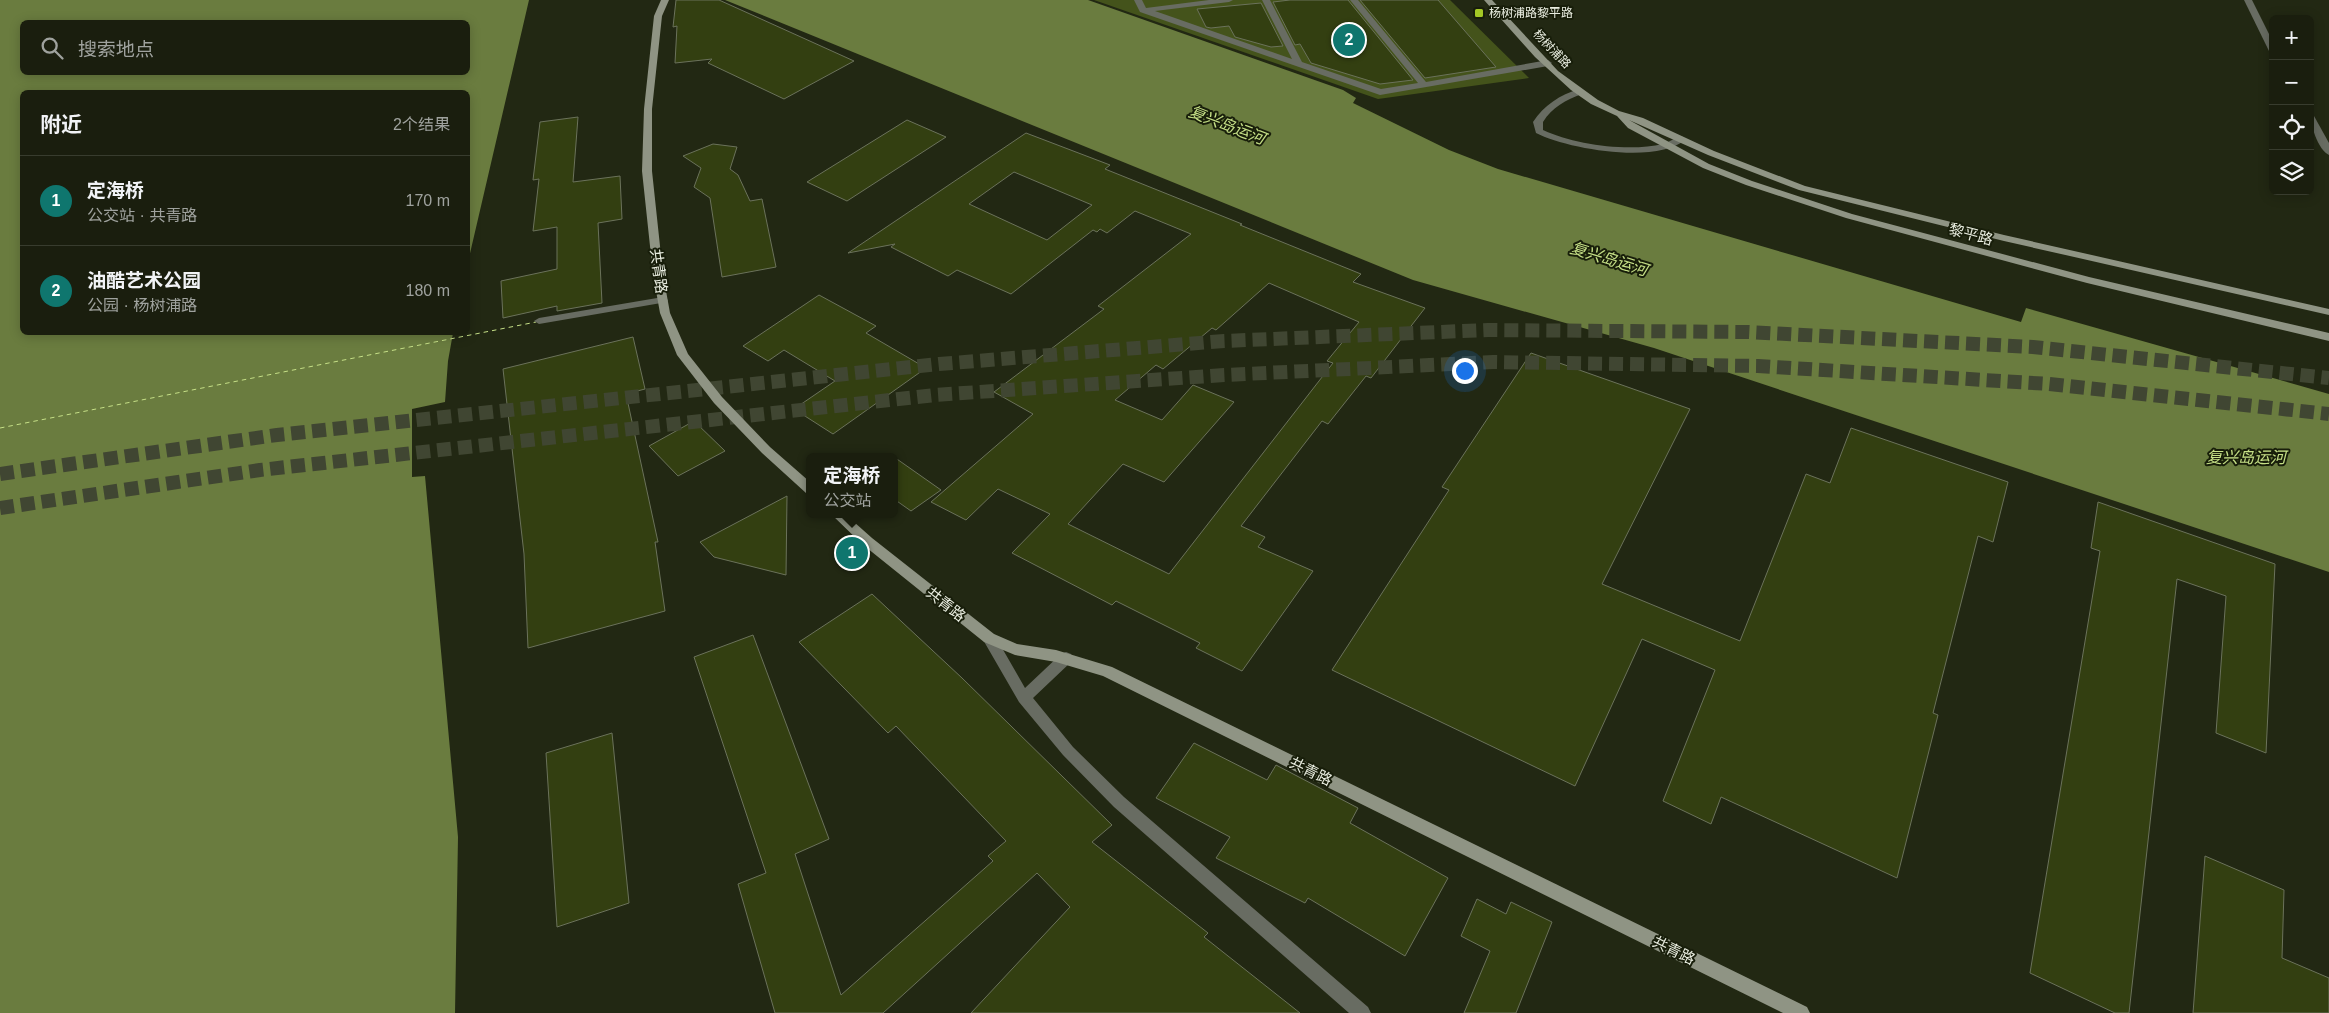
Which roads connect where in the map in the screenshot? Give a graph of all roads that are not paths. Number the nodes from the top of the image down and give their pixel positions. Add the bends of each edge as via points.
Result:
1 (665, 0) edge
2 (1138, 0) edge
3 (1229, 0) edge
4 (1266, 0) edge
5 (1354, 0) edge
6 (1488, 0) edge
7 (2248, 0) edge
8 (1143, 10) junction
9 (2269, 43) edge
10 (1299, 64) junction
11 (1548, 64) junction
12 (1423, 84) junction
13 (1578, 92) junction
14 (1621, 116) junction
15 (2314, 124) edge
16 (1681, 139) junction
17 (1667, 146) junction
18 (2329, 152) edge
19 (663, 300) junction
20 (2329, 312) edge
21 (539, 321) dead end
22 (2329, 337) edge
23 (806, 486) edge
24 (841, 518) edge
25 (989, 638) junction
26 (1066, 658) junction
27 (1024, 698) junction
28 (1362, 1013) edge
29 (1801, 1013) edge

1 - 19 street, 共青路 via 658,16 648,109 647,171
2 - 8 street
3 - 8 street
4 - 10 street
5 - 12 street
6 - 11 street, 杨树浦路
7 - 9 street
8 - 10 street
10 - 12 street via 1380,92
11 - 12 street
11 - 13 street, 杨树浦路
13 - 14 street, 黎平路
13 - 17 street via 1549,107 1538,122 1539,131 1554,139 1580,145
14 - 16 street, 黎平路 via 1640,120
14 - 17 street, 黎平路 via 1631,126
15 - 18 street
16 - 17 street
16 - 20 street, 黎平路 via 1757,172 1852,201
17 - 22 street, 黎平路 via 1749,183 1849,216 2087,280
19 - 21 street
19 - 23 street, 共青路 via 672,334 689,363 718,400
24 - 25 street, 共青路
25 - 26 street, 共青路 via 1015,649
25 - 27 street
26 - 27 street
26 - 29 street, 共青路 via 1106,671
27 - 28 street via 1068,751 1119,802

